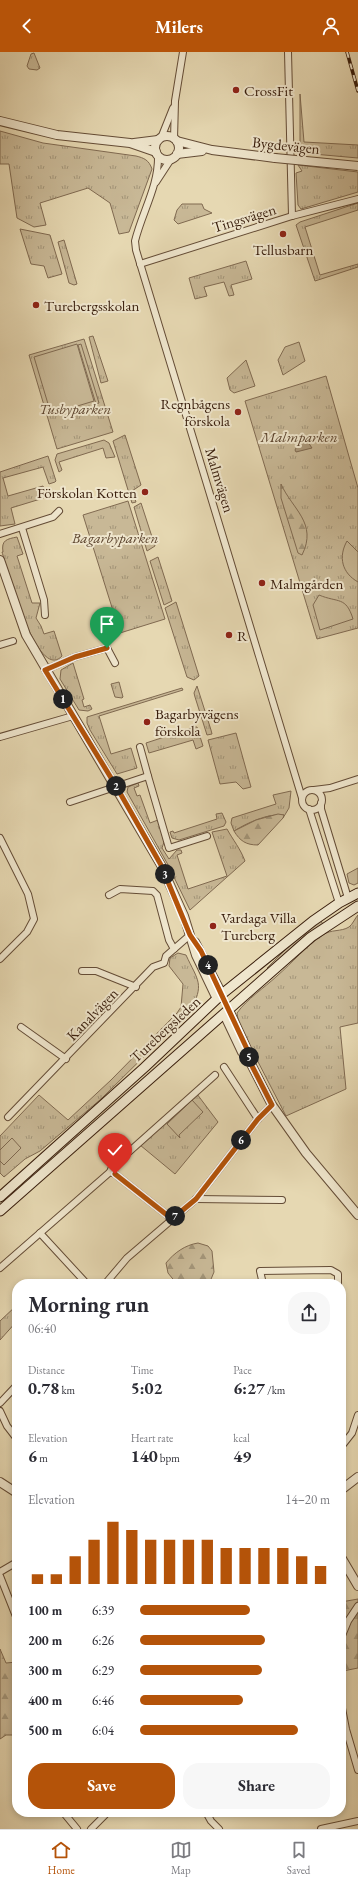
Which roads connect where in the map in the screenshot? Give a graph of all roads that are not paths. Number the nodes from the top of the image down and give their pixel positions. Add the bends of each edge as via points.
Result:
1 (184, 52) edge
2 (288, 52) edge
3 (175, 101) junction
4 (0, 121) edge
5 (159, 139) junction
6 (176, 140) junction
7 (130, 143) junction
8 (212, 150) junction
9 (157, 153) junction
10 (174, 157) junction
11 (358, 166) edge
12 (154, 185) junction
13 (358, 199) edge
14 (292, 216) junction
15 (140, 264) junction
16 (59, 511) dead end
17 (22, 528) junction
18 (0, 534) edge
19 (0, 560) edge
20 (45, 615) dead end
21 (13, 641) dead end
22 (0, 645) edge
23 (115, 664) dead end
24 (45, 670) junction
25 (73, 716) junction
26 (0, 737) edge
27 (140, 747) dead end
28 (148, 776) junction
29 (358, 780) edge
30 (298, 784) junction
31 (116, 786) junction
32 (330, 788) junction
33 (313, 790) junction
34 (302, 798) junction
35 (322, 801) junction
36 (70, 802) dead end
37 (308, 809) junction
38 (207, 836) dead end
39 (0, 838) edge
40 (358, 893) edge
41 (109, 895) dead end
42 (348, 898) junction
43 (339, 903) junction
44 (352, 910) edge
45 (190, 935) junction
46 (174, 949) junction
47 (0, 959) edge
48 (82, 971) dead end
49 (136, 987) junction
50 (219, 997) junction
51 (226, 1012) junction
52 (21, 1027) dead end
53 (66, 1059) junction
54 (224, 1067) dead end
55 (215, 1075) dead end
56 (272, 1105) junction
57 (8, 1117) dead end
58 (258, 1119) junction
59 (110, 1172) junction
60 (0, 1197) edge
61 (196, 1199) junction
62 (282, 1200) dead end
63 (0, 1211) edge
64 (358, 1215) edge
65 (172, 1219) junction
66 (40, 1233) junction
67 (0, 1268) edge
68 (82, 1279) edge
69 (109, 1279) edge
70 (262, 1279) edge
71 (338, 1279) edge
72 (12, 1390) edge
73 (0, 1403) edge
74 (0, 1411) edge
75 (358, 1415) edge
76 (12, 1432) edge
77 (346, 1441) edge
78 (358, 1478) edge
79 (0, 1482) edge
80 (346, 1486) edge
81 (12, 1490) edge
82 (12, 1565) edge
83 (346, 1566) edge
84 (0, 1572) edge
85 (0, 1576) edge
86 (358, 1586) edge
87 (12, 1606) edge
88 (358, 1606) edge
89 (346, 1626) edge
90 (346, 1728) edge
91 (358, 1770) edge
92 (67, 1817) edge
93 (103, 1817) edge
94 (209, 1817) edge
95 (358, 1821) edge
96 (77, 1829) edge
97 (91, 1829) edge
98 (219, 1829) edge
99 (321, 1829) edge

1 - 3 street
2 - 14 street
3 - 5 street
3 - 6 street
4 - 7 street via 57,135
5 - 6 street via 169,136
5 - 7 street
5 - 9 street via 155,146
6 - 8 street, Bygdevägen
6 - 10 street via 179,148
7 - 9 street
8 - 10 street, Bygdevägen
8 - 11 street, Bygdevägen, bridge
9 - 10 street via 164,159
9 - 12 street, Malmvägen via 158,167
10 - 12 street, Malmvägen
12 - 15 street, Malmvägen via 134,241
13 - 14 street, Tingsvägen
14 - 15 street, Tingsvägen
15 - 30 street, Malmvägen
16 - 17 street via 53,517
17 - 18 street
17 - 20 street via 44,600
19 - 24 street via 26,635
21 - 22 street
23 - 24 street via 107,648 75,657
24 - 25 street
25 - 26 street
25 - 31 street
27 - 28 street
28 - 31 street
28 - 38 street via 169,848
29 - 32 street
30 - 33 street
30 - 34 street, Malmvägen
31 - 36 street
31 - 45 street via 161,865
32 - 33 street
32 - 35 street
33 - 34 street via 305,793
33 - 35 street via 320,794
34 - 37 street
35 - 37 street via 315,809
35 - 42 street via 321,810
37 - 43 street
39 - 47 street via 28,894 34,919 27,932
40 - 42 main road, Turebergsleden
41 - 46 street via 120,889 153,890 157,895 169,940
42 - 43 main road, Turebergsleden
42 - 44 main road
43 - 44 main road
43 - 50 main road, Turebergsleden
44 - 51 main road, Turebergsleden via 311,937
45 - 46 street, Kanalvägen
45 - 50 street via 196,955
46 - 49 street, Kanalvägen via 166,956 164,963 153,967
48 - 49 street, Kanalvägen via 96,971
49 - 53 street, Kanalvägen
50 - 51 main road
50 - 60 main road, Turebergsleden via 139,1073
51 - 56 street via 247,1049 250,1062
51 - 63 main road, Turebergsleden
52 - 53 street, Kanalvägen
53 - 57 street, Kanalvägen
54 - 58 street
55 - 59 street via 112,1167
56 - 58 street
56 - 64 street via 306,1153
58 - 61 street
59 - 65 street
59 - 66 street
61 - 62 street
61 - 65 street
65 - 69 street via 127,1258
66 - 67 street
66 - 68 street
70 - 71 street via 260,1270 332,1270 338,1274
72 - 73 street
74 - 76 street
75 - 77 street via 352,1433
78 - 80 street
79 - 81 street
82 - 84 street
83 - 86 street
85 - 87 street
88 - 89 street
90 - 91 street
92 - 96 street
93 - 97 street
94 - 98 street
95 - 99 street

